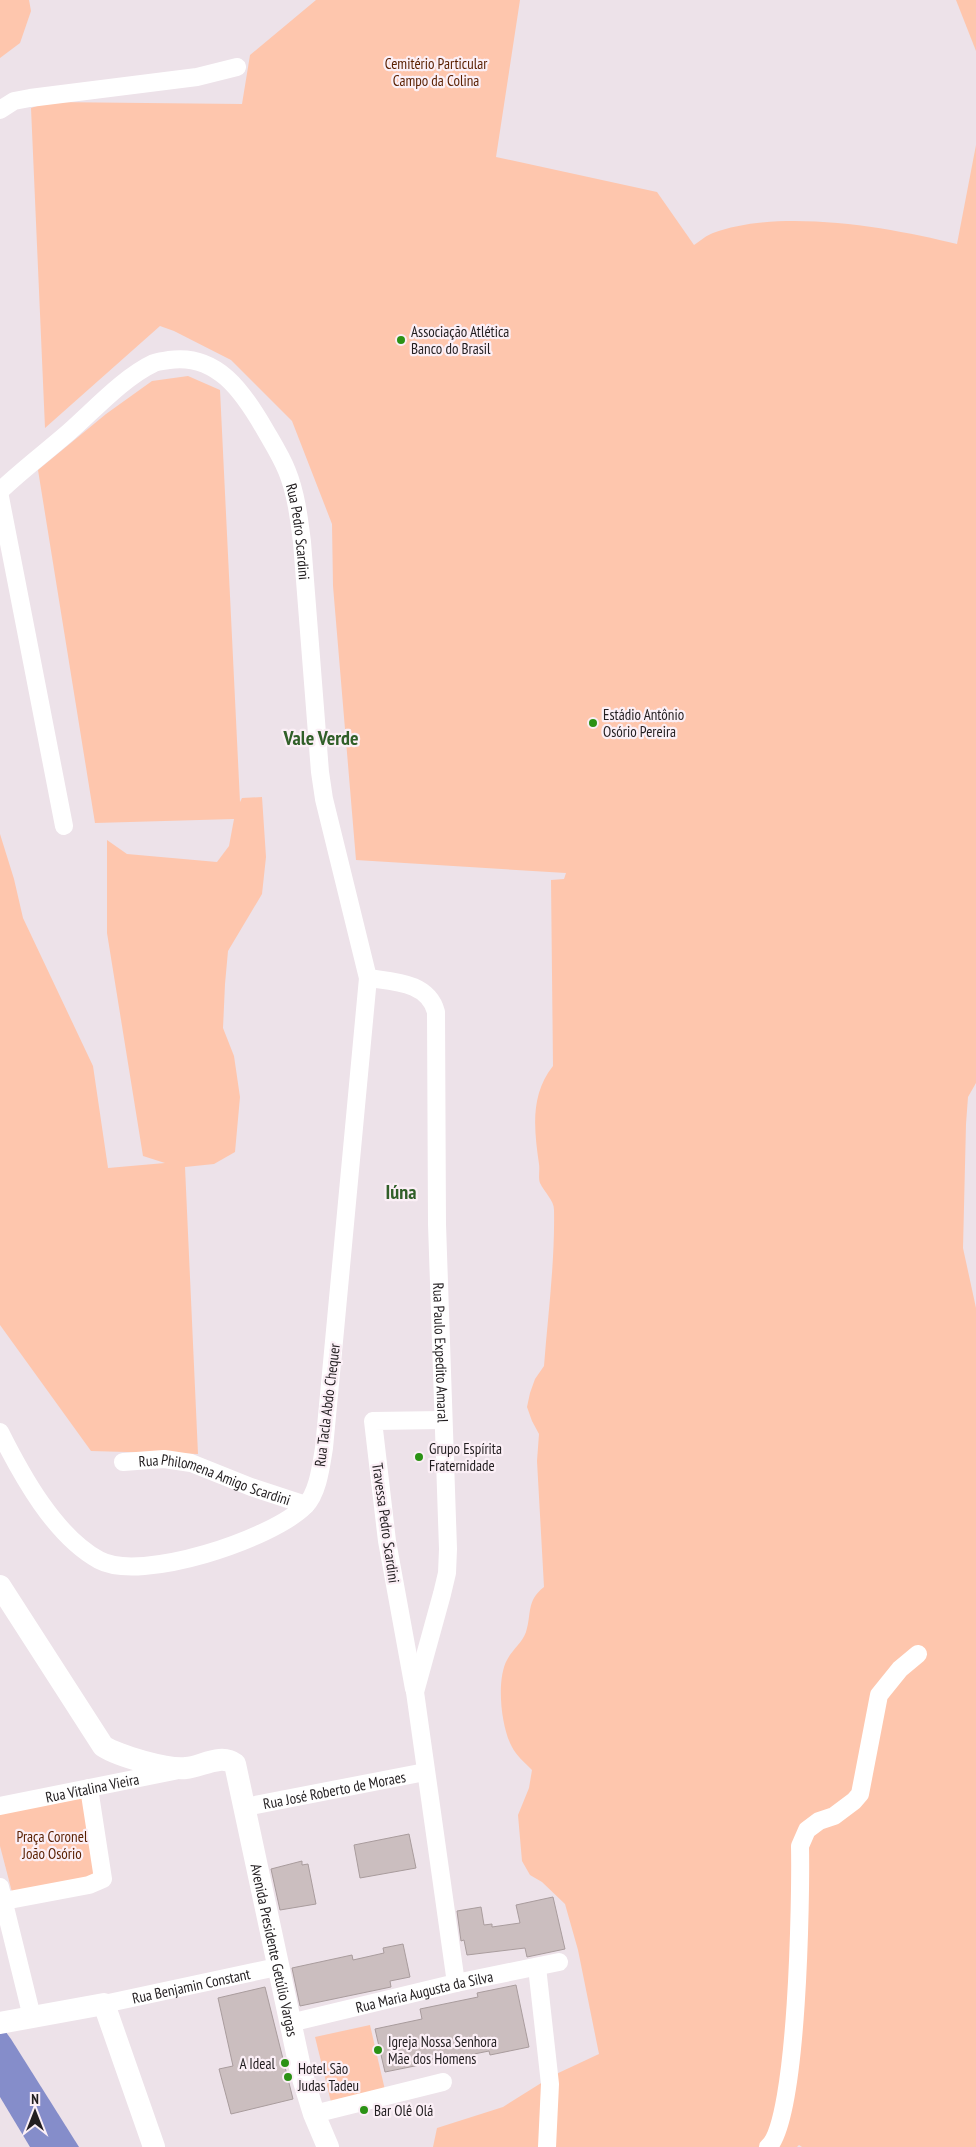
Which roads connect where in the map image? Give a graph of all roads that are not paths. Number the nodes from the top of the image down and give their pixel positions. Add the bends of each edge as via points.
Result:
1 (237, 67) dead end
2 (0, 110) edge
3 (0, 491) edge
4 (0, 497) edge
5 (64, 826) dead end
6 (368, 978) junction
7 (443, 1420) junction
8 (0, 1432) edge
9 (123, 1462) dead end
10 (306, 1505) junction
11 (0, 1586) edge
12 (918, 1654) dead end
13 (415, 1692) junction
14 (184, 1768) junction
15 (425, 1772) junction
16 (89, 1788) junction
17 (0, 1806) edge
18 (245, 1806) junction
19 (2, 1894) edge
20 (560, 1962) dead end
21 (537, 1967) junction
22 (277, 1968) junction
23 (456, 1984) junction
24 (104, 2004) junction
25 (32, 2017) junction
26 (3, 2023) edge
27 (290, 2023) junction
28 (443, 2082) dead end
29 (314, 2114) junction
30 (154, 2147) edge
31 (328, 2147) edge
32 (547, 2147) edge
33 (768, 2147) edge

1 - 2 street via 197,77 30,98 14,101
3 - 6 street, Rua Pedro Scardini via 124,383 155,362 180,358 198,361 227,377 242,393 284,464 297,506 322,790
4 - 5 street
6 - 7 street, Rua Paulo Expedito Amaral via 412,985 426,993 436,1012 437,1224
6 - 10 street, Rua Tacla Abdo Chequer via 324,1448 313,1492
7 - 13 street, Rua Paulo Expedito Amaral via 447,1573
7 - 13 street, Travessa Pedro Scardini via 373,1421 387,1541
8 - 10 street via 20,1471 64,1533 101,1562 122,1567 169,1563 233,1546 262,1534
9 - 10 street, Rua Philomena Amigo Scardini via 164,1459 191,1463
11 - 14 street via 103,1746 114,1754 131,1759
12 - 33 street via 900,1669 879,1695 860,1794 834,1816 807,1830 800,1846 790,2067 781,2122
13 - 15 street, Rua Paulo Expedito Amaral
14 - 16 street, Rua Vitalina Vieira
14 - 18 street, Avenida Presidente Getúlio Vargas via 230,1761 237,1769
15 - 18 street, Rua José Roberto de Moraes
15 - 23 street, Rua Paulo Expedito Amaral
16 - 17 street, Rua Vitalina Vieira
16 - 19 street via 103,1879 89,1885
18 - 22 street, Avenida Presidente Getúlio Vargas
19 - 25 street
20 - 21 street, Rua Maria Augusta da Silva
21 - 23 street, Rua Maria Augusta da Silva
21 - 32 street via 550,2084
22 - 24 street, Rua Benjamin Constant
22 - 27 street, Avenida Presidente Getúlio Vargas
23 - 27 street, Rua Maria Augusta da Silva
24 - 25 street
24 - 30 street
25 - 26 street
27 - 29 street, Avenida Presidente Getúlio Vargas
28 - 29 street
29 - 31 street, Avenida Presidente Getúlio Vargas

